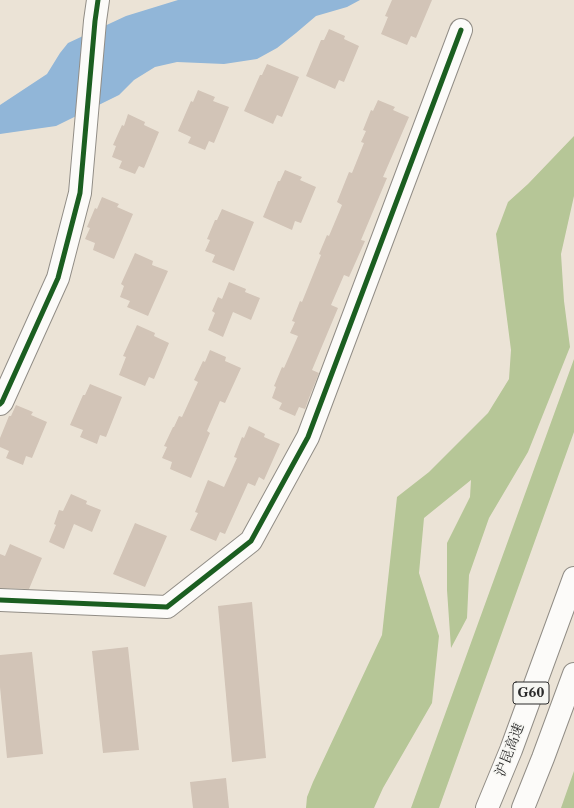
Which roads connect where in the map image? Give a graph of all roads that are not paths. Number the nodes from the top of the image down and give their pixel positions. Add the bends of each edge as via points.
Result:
1 (97, 10) edge
2 (461, 30) dead end
3 (0, 404) edge
4 (574, 578) edge
5 (0, 600) edge
6 (574, 674) edge
7 (488, 808) edge
8 (523, 808) edge

1 - 3 main road via 80,193 58,278
2 - 5 main road via 308,437 251,541 167,607
4 - 7 main road, 沪昆高速 / G60
6 - 8 main road, G60

